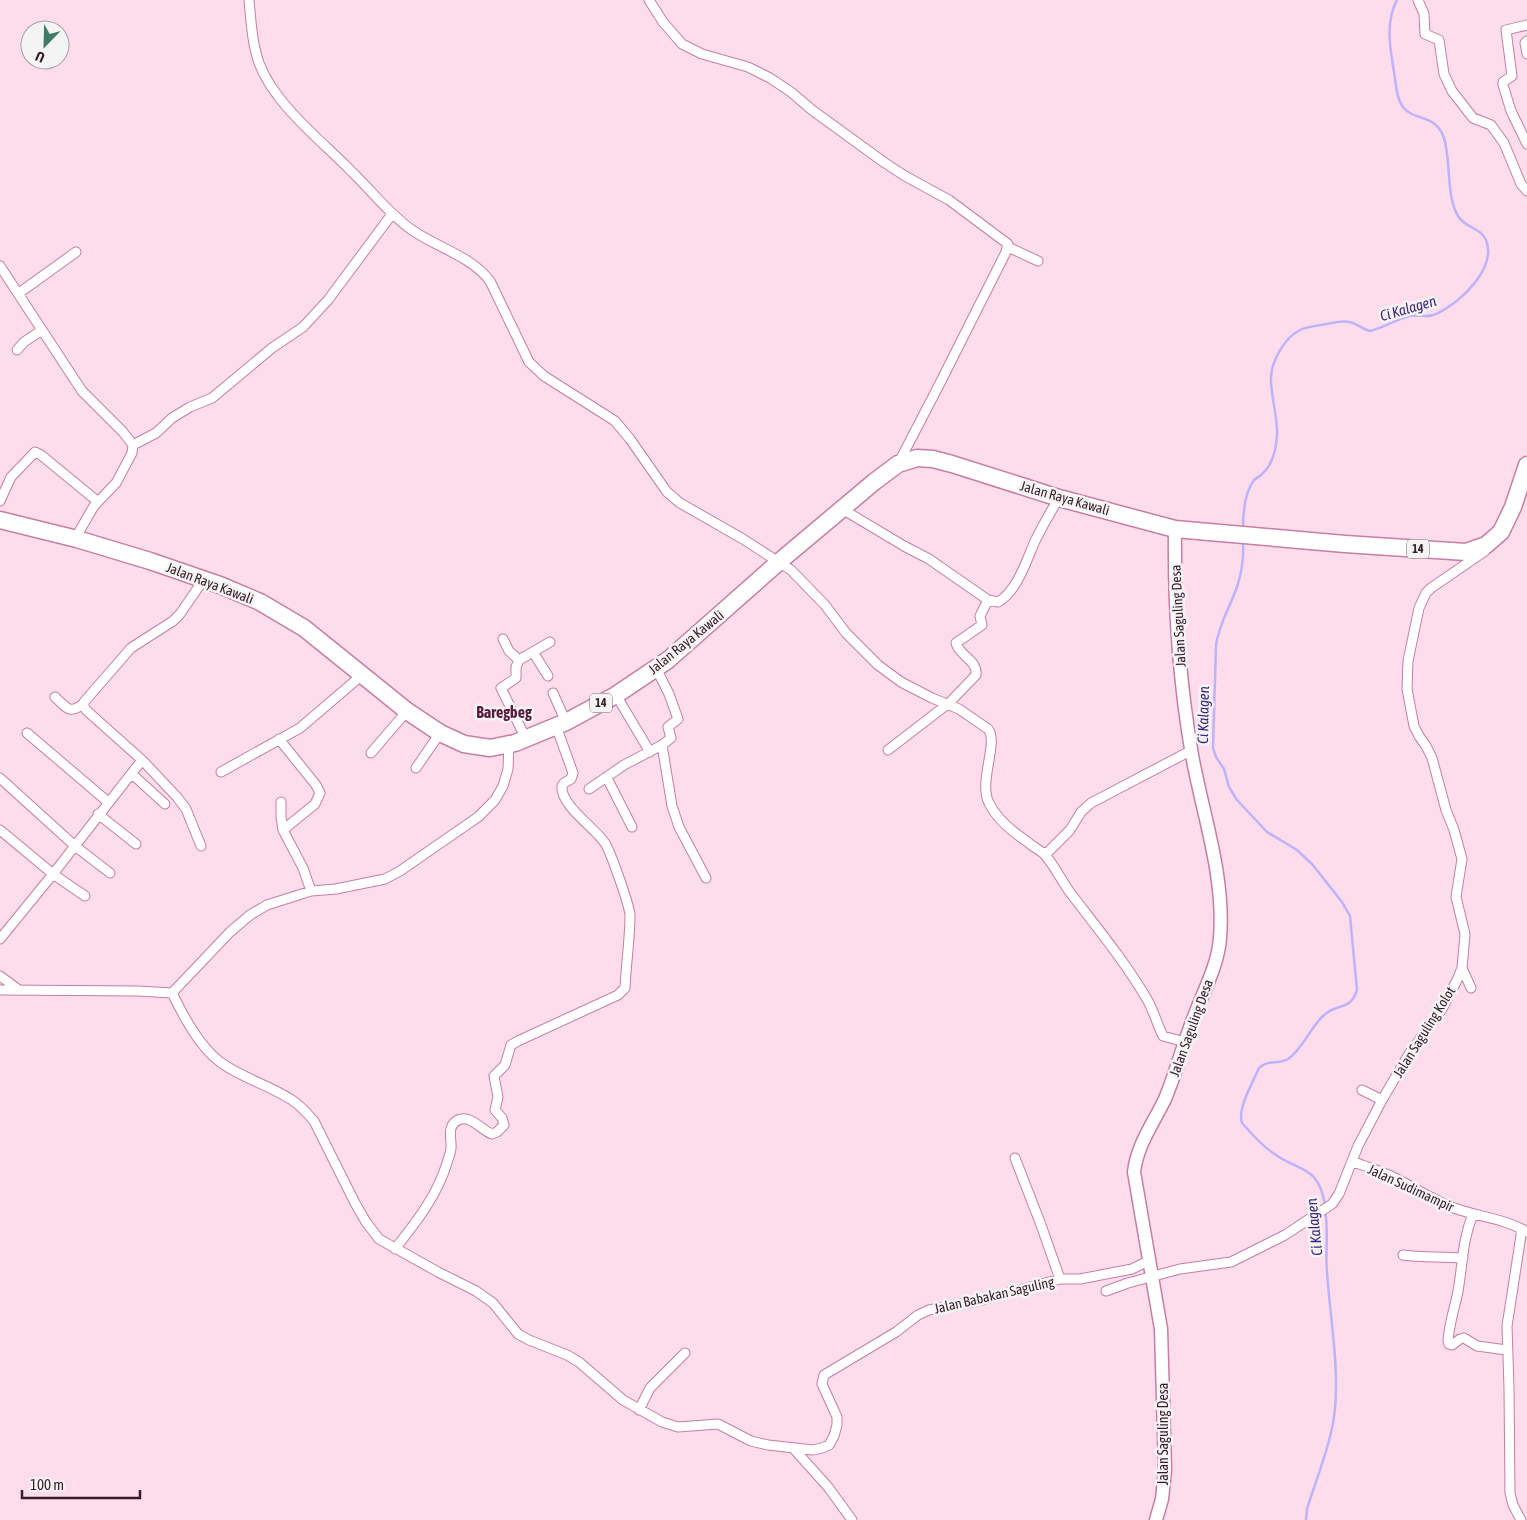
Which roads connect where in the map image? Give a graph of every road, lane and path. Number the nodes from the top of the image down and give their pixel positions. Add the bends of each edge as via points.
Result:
1 (249, 0) edge
2 (649, 0) edge
3 (1418, 0) edge
4 (1527, 25) edge
5 (1527, 41) edge
6 (1527, 54) edge
7 (1527, 144) edge
8 (1527, 191) edge
9 (392, 214) junction
10 (1008, 247) junction
11 (76, 252) dead end
12 (1038, 261) dead end
13 (0, 266) edge
14 (19, 293) junction
15 (42, 330) junction
16 (17, 350) dead end
17 (133, 445) junction
18 (898, 464) junction
19 (1527, 465) edge
20 (1059, 498) junction
21 (0, 501) edge
22 (97, 501) junction
23 (842, 509) junction
24 (0, 520) edge
25 (1175, 529) junction
26 (1501, 532) junction
27 (77, 539) junction
28 (780, 562) junction
29 (204, 579) junction
30 (988, 600) junction
31 (503, 639) dead end
32 (550, 642) dead end
33 (533, 652) junction
34 (519, 660) junction
35 (656, 668) junction
36 (362, 675) junction
37 (548, 676) dead end
38 (553, 692) dead end
39 (616, 695) junction
40 (54, 697) dead end
41 (949, 703) junction
42 (83, 704) junction
43 (407, 711) junction
44 (561, 724) junction
45 (27, 733) dead end
46 (440, 734) junction
47 (279, 739) junction
48 (526, 739) junction
49 (509, 744) junction
50 (662, 745) junction
51 (888, 750) dead end
52 (1192, 750) junction
53 (650, 752) junction
54 (371, 754) dead end
55 (142, 760) junction
56 (416, 768) dead end
57 (221, 772) dead end
58 (132, 774) junction
59 (0, 778) edge
60 (607, 778) junction
61 (589, 789) dead end
62 (108, 802) junction
63 (281, 802) dead end
64 (165, 804) dead end
65 (98, 814) junction
66 (632, 826) dead end
67 (0, 830) edge
68 (283, 830) junction
69 (136, 844) dead end
70 (75, 846) junction
71 (201, 846) dead end
72 (1044, 853) junction
73 (110, 873) dead end
74 (53, 874) junction
75 (706, 878) dead end
76 (311, 891) junction
77 (85, 896) dead end
78 (0, 939) edge
79 (1462, 968) junction
80 (0, 976) edge
81 (1471, 988) dead end
82 (0, 990) edge
83 (19, 990) junction
84 (172, 993) junction
85 (1185, 1042) junction
86 (1362, 1090) dead end
87 (1382, 1100) junction
88 (1015, 1158) dead end
89 (1352, 1161) junction
90 (1473, 1214) junction
91 (1525, 1230) edge
92 (395, 1249) junction
93 (1403, 1255) dead end
94 (1462, 1258) junction
95 (1150, 1260) junction
96 (1151, 1276) junction
97 (1060, 1279) junction
98 (1106, 1291) dead end
99 (1507, 1350) junction
100 (685, 1353) dead end
101 (640, 1410) junction
102 (794, 1449) junction
103 (852, 1520) edge
104 (1156, 1520) edge
105 (1521, 1520) edge

1 - 9 street via 251,30 260,64 273,90
2 - 10 street via 682,44 770,78 892,167 949,200 1003,239
3 - 8 street via 1424,14 1425,34 1439,40 1444,74 1452,92 1473,118 1492,125
4 - 7 street via 1506,30 1512,76 1503,82 1511,111
5 - 6 street
9 - 17 street via 328,300 303,327 272,348 212,398 190,407 156,433
9 - 28 street via 412,230 482,270 529,362 544,376 615,421 674,498
10 - 12 street
10 - 18 street
11 - 14 street
13 - 14 street
14 - 15 street
15 - 16 street
15 - 17 street via 82,391
17 - 22 street via 116,483
18 - 20 highway, Jalan Raya Kawali / 14 via 917,458 933,459
18 - 23 highway, Jalan Raya Kawali / 14
19 - 26 highway, 14
20 - 25 highway, Jalan Raya Kawali / 14
20 - 30 street via 1011,590 998,602
21 - 22 street via 11,477 35,452
22 - 27 street
23 - 28 highway, Jalan Raya Kawali / 14
23 - 30 street via 929,559
24 - 27 highway, Jalan Raya Kawali / 14
25 - 26 highway, 14 via 1466,552 1486,545
25 - 52 street, Jalan Saguling Desa via 1175,603 1181,680
26 - 79 street, Jalan Saguling Kolot via 1484,552 1426,593 1419,608 1408,661 1407,689 1414,726 1432,758 1462,859 1456,897 1465,934
27 - 29 highway, Jalan Raya Kawali / 14
28 - 35 highway, Jalan Raya Kawali / 14
28 - 41 street via 800,578 878,665 901,682
29 - 36 highway, Jalan Raya Kawali / 14 via 260,602 304,628
29 - 42 street via 180,614 131,648
30 - 41 street via 980,616 982,625 956,643 957,648 975,665 976,675
31 - 34 street
32 - 33 street
33 - 34 street
33 - 37 street
34 - 48 street via 516,678 501,688
35 - 39 highway, Jalan Raya Kawali / 14
35 - 50 street via 678,719 668,726 671,736
36 - 43 highway, Jalan Raya Kawali / 14
36 - 47 street via 311,719
38 - 44 street
39 - 44 highway, Jalan Raya Kawali / 14
39 - 53 street
40 - 42 street via 70,710
41 - 51 street
41 - 72 street via 991,732 986,784 988,802 994,812 1012,831
42 - 55 street
43 - 46 highway, Jalan Raya Kawali / 14
43 - 54 street
44 - 48 highway, Jalan Raya Kawali / 14
44 - 92 street via 573,773 573,777 562,786 563,796 604,841 630,913 625,988 618,995 511,1046 505,1065 493,1078 498,1097 496,1110 504,1125 494,1134 467,1119 454,1123 450,1131 452,1147 438,1185 425,1211
45 - 62 street
46 - 49 highway, Jalan Raya Kawali / 14 via 482,747
46 - 56 street
47 - 57 street
47 - 68 street via 320,794 315,804
48 - 49 highway, Jalan Raya Kawali / 14
49 - 76 street via 508,769 503,786 495,800 478,817 385,879 336,890
50 - 53 street
50 - 75 street via 679,828
52 - 72 street via 1091,803 1070,830
52 - 85 street, Jalan Saguling Desa via 1222,914 1213,968
53 - 60 street
55 - 58 street
55 - 71 street via 186,809
58 - 62 street
58 - 64 street
59 - 70 street
60 - 61 street
60 - 66 street
62 - 65 street
63 - 68 street
65 - 69 street
65 - 70 street
67 - 74 street
68 - 76 street
70 - 73 street
70 - 74 street
72 - 85 street via 1147,999 1162,1036
74 - 77 street
74 - 78 street
76 - 84 street via 267,905 250,915
79 - 81 street
79 - 87 street, Jalan Saguling Kolot via 1442,1009 1409,1054
80 - 83 street
82 - 83 street
83 - 84 street
84 - 92 street via 202,1044 220,1062 292,1100 314,1121 366,1222 379,1239
85 - 95 street, Jalan Saguling Desa via 1166,1097 1136,1158 1134,1172
86 - 87 street
87 - 89 street, Jalan Saguling Kolot
88 - 97 street
89 - 90 street, Jalan Sudimampir
89 - 96 street, Jalan Saguling Kolot via 1332,1204 1285,1235 1231,1262
90 - 91 street, Jalan Sudimampir via 1498,1219
90 - 94 street
91 - 99 street via 1506,1326
92 - 101 street via 476,1291 493,1303 518,1334 567,1355
93 - 94 street
94 - 99 street via 1448,1343 1452,1345 1464,1338 1477,1346
95 - 96 street, Jalan Saguling Desa
95 - 97 street, Jalan Babakan Saguling via 1112,1273
96 - 98 street, Jalan Saguling Kolot
96 - 104 street, Jalan Saguling Desa via 1161,1329 1164,1414 1165,1470
97 - 102 street, Jalan Babakan Saguling via 923,1312 824,1375 822,1384 836,1417 834,1436 829,1445 822,1448
99 - 105 street via 1510,1494
100 - 101 street via 650,1388
101 - 102 street via 678,1428 718,1424 752,1440
102 - 103 street via 828,1486

